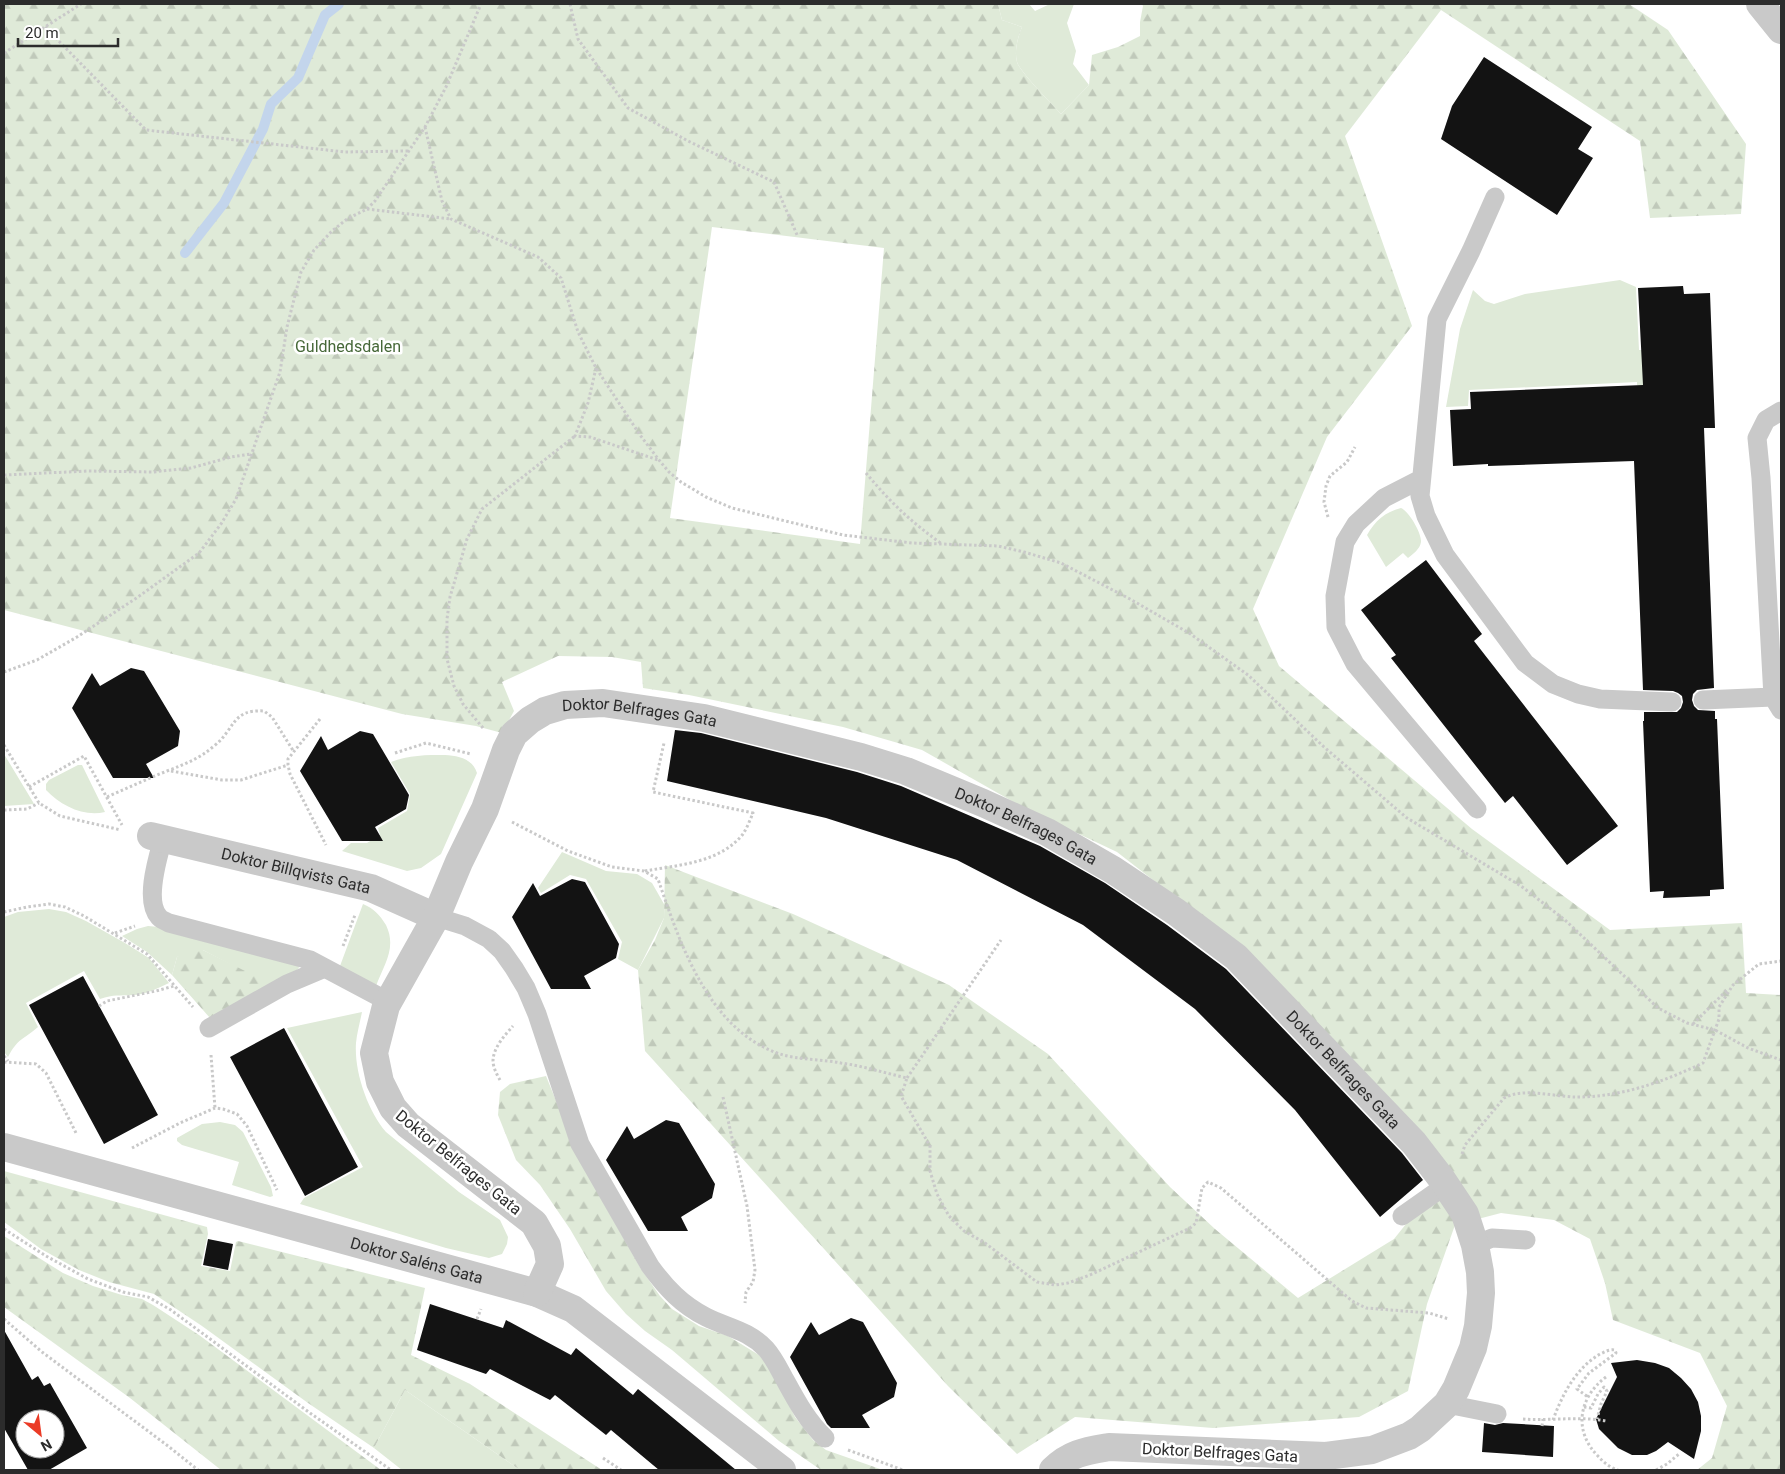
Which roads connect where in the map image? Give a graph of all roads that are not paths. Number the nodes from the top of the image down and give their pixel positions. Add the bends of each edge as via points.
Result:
1 (1760, 4) edge
2 (1781, 30) edge
3 (1495, 197) dead end
4 (1781, 411) edge
5 (1421, 479) junction
6 (1703, 700) dead end
7 (1672, 702) dead end
8 (1777, 703) edge
9 (1477, 809) dead end
10 (157, 838) joint
11 (436, 917) junction
12 (329, 970) junction
13 (389, 1002) junction
14 (209, 1028) road end
15 (4, 1147) edge
16 (1446, 1185) junction
17 (1402, 1216) dead end
18 (1526, 1240) dead end
19 (1475, 1245) junction
20 (537, 1293) junction
21 (1447, 1404) junction
22 (1497, 1414) dead end
23 (825, 1438) road end
24 (782, 1470) edge
25 (1054, 1470) edge

1 - 2 street
3 - 5 lane via 1437,319
4 - 8 lane via 1766,420 1757,438
5 - 7 lane via 1420,496 1426,516 1445,555 1525,663 1553,684 1585,696
5 - 9 lane via 1384,498 1356,524 1345,542 1335,596 1336,627 1355,664
6 - 8 lane
10 - 11 street, Doktor Billqvists Gata via 370,888
10 - 12 lane via 153,885 155,910 159,918 310,960
11 - 13 street, Doktor Belfrages Gata
11 - 16 street, Doktor Belfrages Gata via 485,809 514,734 545,711 565,705 604,702 704,718 861,757 906,771 1047,832 1176,912 1236,957 1414,1143
11 - 23 lane via 489,939 502,951 526,988 580,1144 650,1266 674,1296 706,1317 746,1333 767,1351 812,1426
12 - 13 lane
12 - 14 lane via 287,984
13 - 20 street, Doktor Belfrages Gata via 374,1053 380,1082 393,1108 408,1125 534,1223 547,1246 550,1264
15 - 20 street, Doktor Saléns Gata
16 - 17 lane
16 - 19 street, Doktor Belfrages Gata via 1465,1214
18 - 19 lane via 1492,1238
19 - 21 street, Doktor Belfrages Gata via 1481,1293 1478,1326 1456,1389
20 - 24 street, Doktor Saléns Gata via 573,1309
21 - 22 lane
21 - 25 street, Doktor Belfrages Gata via 1409,1436 1384,1447 1357,1453 1326,1456 1108,1447 1078,1452

